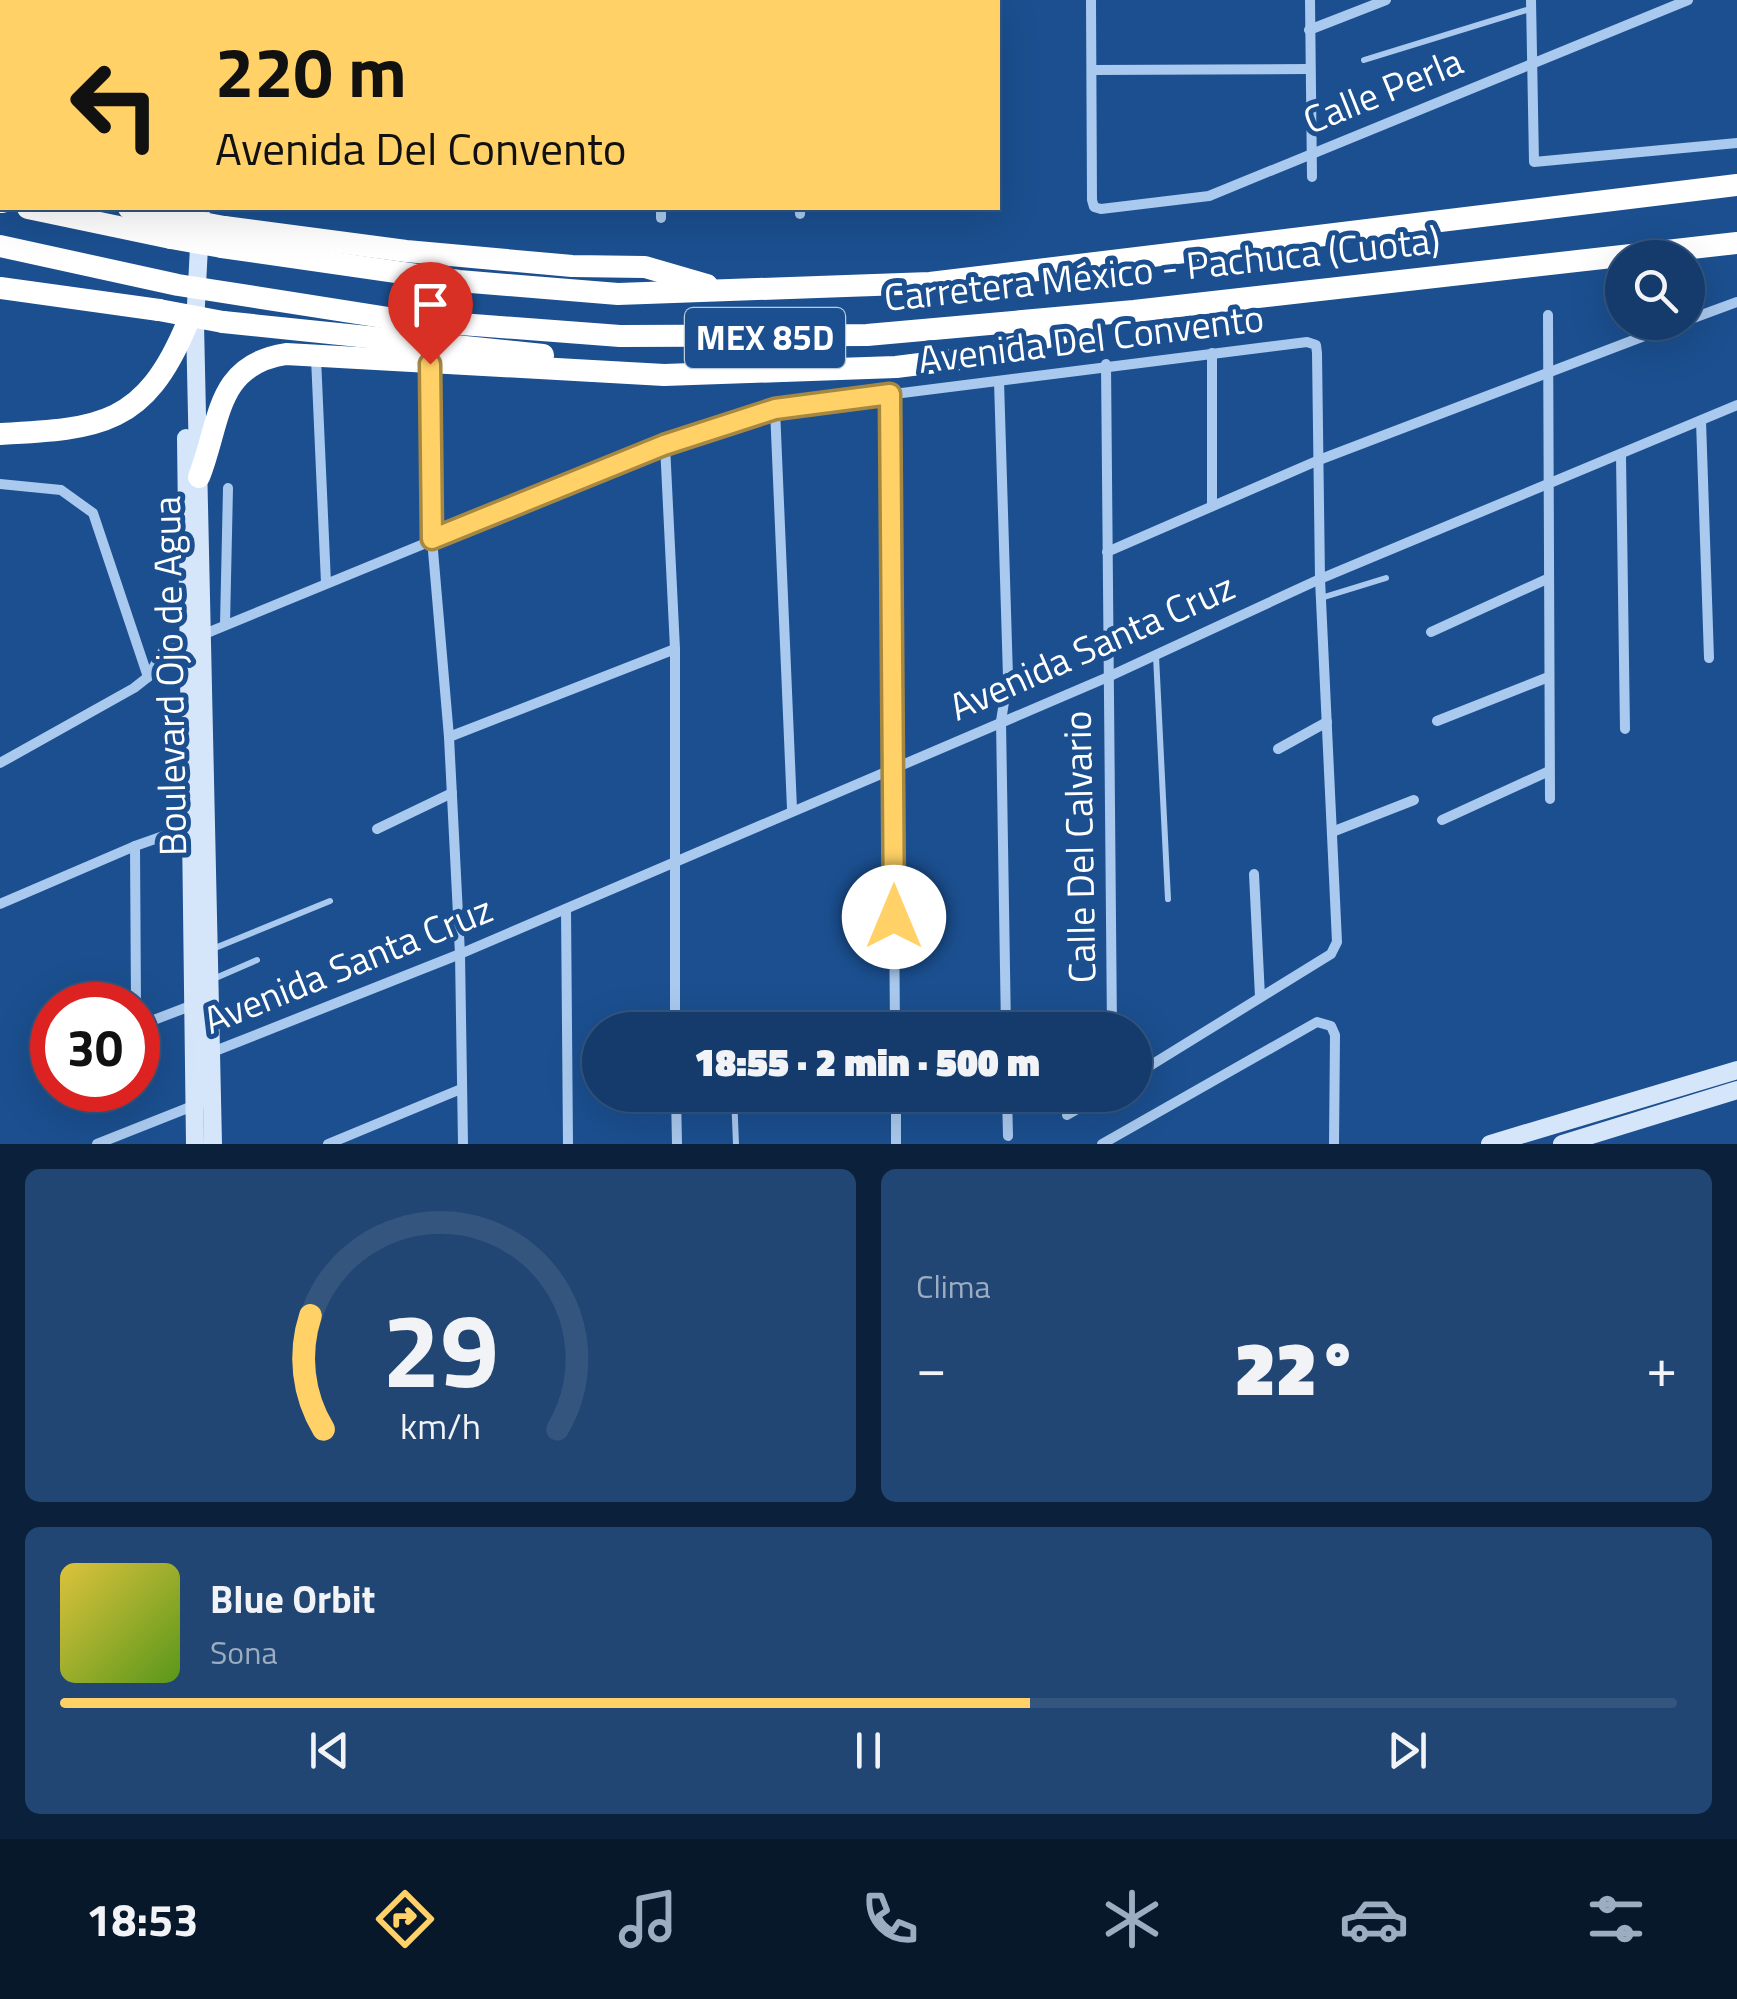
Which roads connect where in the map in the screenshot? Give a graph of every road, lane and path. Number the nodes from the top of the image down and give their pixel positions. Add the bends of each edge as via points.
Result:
1 (1091, 0) edge
2 (1310, 0) edge
3 (1386, 0) edge
4 (1688, 0) edge
5 (1531, 4) edge
6 (1309, 30) junction
7 (1364, 60) dead end
8 (1534, 62) junction
9 (1308, 69) junction
10 (1092, 70) junction
11 (1737, 142) edge
12 (1312, 152) junction
13 (1312, 177) dead end
14 (1737, 185) edge
15 (51, 210) edge
16 (137, 210) edge
17 (200, 210) edge
18 (178, 221) edge
19 (1737, 243) edge
20 (0, 246) edge
21 (0, 288) edge
22 (1737, 302) edge
23 (1134, 311) junction
24 (1705, 313) edge
25 (1548, 315) dead end
26 (186, 324) junction
27 (1633, 340) edge
28 (1212, 353) junction
29 (316, 357) junction
30 (430, 364) junction
31 (1106, 364) junction
32 (1550, 371) junction
33 (664, 376) junction
34 (999, 381) junction
35 (890, 394) junction
36 (1737, 405) edge
37 (775, 409) junction
38 (1701, 421) junction
39 (0, 434) edge
40 (664, 445) junction
41 (1621, 456) junction
42 (1319, 460) junction
43 (199, 477) junction
44 (0, 484) edge
45 (1545, 484) junction
46 (228, 488) dead end
47 (1212, 506) junction
48 (432, 539) junction
49 (1107, 552) junction
50 (1386, 578) dead end
51 (1320, 579) junction
52 (1547, 579) junction
53 (326, 584) junction
54 (1321, 598) junction
55 (226, 626) junction
56 (1430, 632) dead end
57 (193, 639) junction
58 (675, 649) junction
59 (1156, 654) junction
60 (1709, 658) dead end
61 (148, 676) junction
62 (1108, 677) junction
63 (1546, 678) junction
64 (1001, 721) junction
65 (1437, 721) dead end
66 (1327, 722) junction
67 (1626, 729) dead end
68 (449, 737) junction
69 (1278, 750) dead end
70 (0, 763) edge
71 (893, 766) junction
72 (1547, 772) junction
73 (452, 793) junction
74 (1550, 799) dead end
75 (1414, 800) dead end
76 (792, 809) junction
77 (1442, 820) dead end
78 (189, 827) junction
79 (377, 829) dead end
80 (1332, 832) junction
81 (135, 846) junction
82 (672, 862) junction
83 (1254, 874) dead end
84 (1168, 899) dead end
85 (330, 900) dead end
86 (0, 904) edge
87 (566, 908) junction
88 (209, 950) junction
89 (460, 954) junction
90 (257, 960) dead end
91 (210, 980) junction
92 (136, 982) edge
93 (1260, 998) junction
94 (193, 1006) junction
95 (675, 1012) edge
96 (895, 1012) edge
97 (1006, 1012) edge
98 (1112, 1012) edge
99 (160, 1018) edge
100 (203, 1055) junction
101 (1152, 1065) edge
102 (1737, 1070) edge
103 (461, 1089) junction
104 (1737, 1090) edge
105 (204, 1102) junction
106 (676, 1112) edge
107 (735, 1112) edge
108 (896, 1112) edge
109 (1008, 1112) edge
110 (1074, 1112) edge
111 (1067, 1116) dead end
112 (1008, 1136) dead end
113 (97, 1144) edge
114 (195, 1144) edge
115 (213, 1144) edge
116 (328, 1144) edge
117 (462, 1144) edge
118 (568, 1144) edge
119 (677, 1144) edge
120 (736, 1144) edge
121 (896, 1144) edge
122 (1102, 1144) edge
123 (1334, 1144) edge
124 (1490, 1144) edge
125 (1562, 1144) edge

1 - 10 street
2 - 6 street
3 - 6 street
4 - 8 street, Calle Perla
5 - 7 lane
5 - 8 street
6 - 9 street
8 - 11 street via 1534,162
8 - 12 street, Calle Perla
9 - 10 street
9 - 12 street
10 - 12 street, Calle Perla via 1094,208 1208,196
12 - 13 street
14 - 18 highway, Carretera México - Pachuca (Cuota) / MEX 85D, bridge via 930,284 618,294 458,281 223,237
15 - 18 highway, Carretera México - Pachuca (Cuota) / MEX 85D
16 - 18 highway
17 - 43 main road, Boulevard Ojo de Agua
18 - 26 main road, Boulevard Ojo de Agua
19 - 23 highway, Carretera México - Pachuca (Cuota) / MEX 85D
20 - 23 highway, Carretera México - Pachuca (Cuota) / MEX 85D, bridge via 216,292 395,319 620,336 785,338
21 - 33 highway, bridge via 223,322 609,362
22 - 24 street
23 - 33 highway via 976,357 896,367
25 - 32 street
26 - 39 highway via 168,371 113,418 80,430
26 - 57 main road, Boulevard Ojo de Agua
27 - 32 street
28 - 31 street, Avenida Del Convento
28 - 42 street, Avenida Del Convento via 1316,345
28 - 47 street
29 - 30 highway
29 - 43 highway via 258,358 237,373
29 - 53 street
30 - 33 highway
30 - 48 street
31 - 34 street, Avenida Del Convento
31 - 49 street, Calle Del Calvario
32 - 42 street
32 - 45 street
34 - 35 street, Avenida Del Convento
34 - 64 street via 1008,677
35 - 37 street, Avenida Del Convento
35 - 71 street
36 - 38 street, Avenida Santa Cruz
37 - 40 street, Avenida Del Convento
37 - 76 street
38 - 41 street, Avenida Santa Cruz
38 - 60 street
40 - 48 street, Avenida Del Convento
40 - 58 street
41 - 45 street, Avenida Santa Cruz
41 - 67 street
42 - 47 street
42 - 51 street
43 - 57 main road, Boulevard Ojo de Agua
44 - 61 street via 62,490 93,514
45 - 51 street, Avenida Santa Cruz
45 - 52 street
46 - 55 street
47 - 49 street
48 - 53 street, Avenida Del Convento
48 - 68 street
49 - 62 street, Calle Del Calvario
50 - 54 lane
51 - 54 street
51 - 59 street, Avenida Santa Cruz
52 - 56 street
52 - 63 street
53 - 55 street, Avenida Del Convento
54 - 66 street
55 - 57 street, Avenida Del Convento
57 - 61 street, Avenida Del Convento via 163,651
57 - 78 main road, Boulevard Ojo de Agua
57 - 88 main road, Boulevard Ojo de Agua
58 - 68 street
58 - 82 street
59 - 62 street, Avenida Santa Cruz
59 - 84 lane
61 - 70 street, Avenida Del Convento
62 - 64 street, Avenida Santa Cruz
62 - 98 street, Calle Del Calvario
63 - 65 street
63 - 72 street
64 - 71 street, Avenida Santa Cruz
64 - 97 street
66 - 69 street
66 - 80 street
68 - 73 street
71 - 76 street, Avenida Santa Cruz
71 - 96 street
72 - 74 street
72 - 77 street
73 - 79 street
73 - 89 street
75 - 80 street
76 - 82 street, Avenida Santa Cruz
78 - 81 street
78 - 94 main road, Boulevard Ojo de Agua
80 - 93 street via 1331,954
81 - 86 street
81 - 92 street
82 - 87 street, Avenida Santa Cruz
82 - 95 street
83 - 93 street
85 - 88 lane
87 - 89 street, Avenida Santa Cruz
87 - 118 street
88 - 91 main road, Boulevard Ojo de Agua
89 - 100 street, Avenida Santa Cruz
89 - 103 street
90 - 91 lane
91 - 100 main road, Boulevard Ojo de Agua
93 - 101 street
94 - 99 street
94 - 100 main road, Boulevard Ojo de Agua
100 - 105 main road, Boulevard Ojo de Agua
102 - 124 main road
103 - 116 street
103 - 117 street
104 - 125 main road
105 - 113 street
105 - 114 main road, Boulevard Ojo de Agua
105 - 115 main road, Boulevard Ojo de Agua
106 - 119 street
107 - 120 lane
108 - 121 street
109 - 112 street
110 - 111 street
122 - 123 street via 1317,1022 1335,1034

